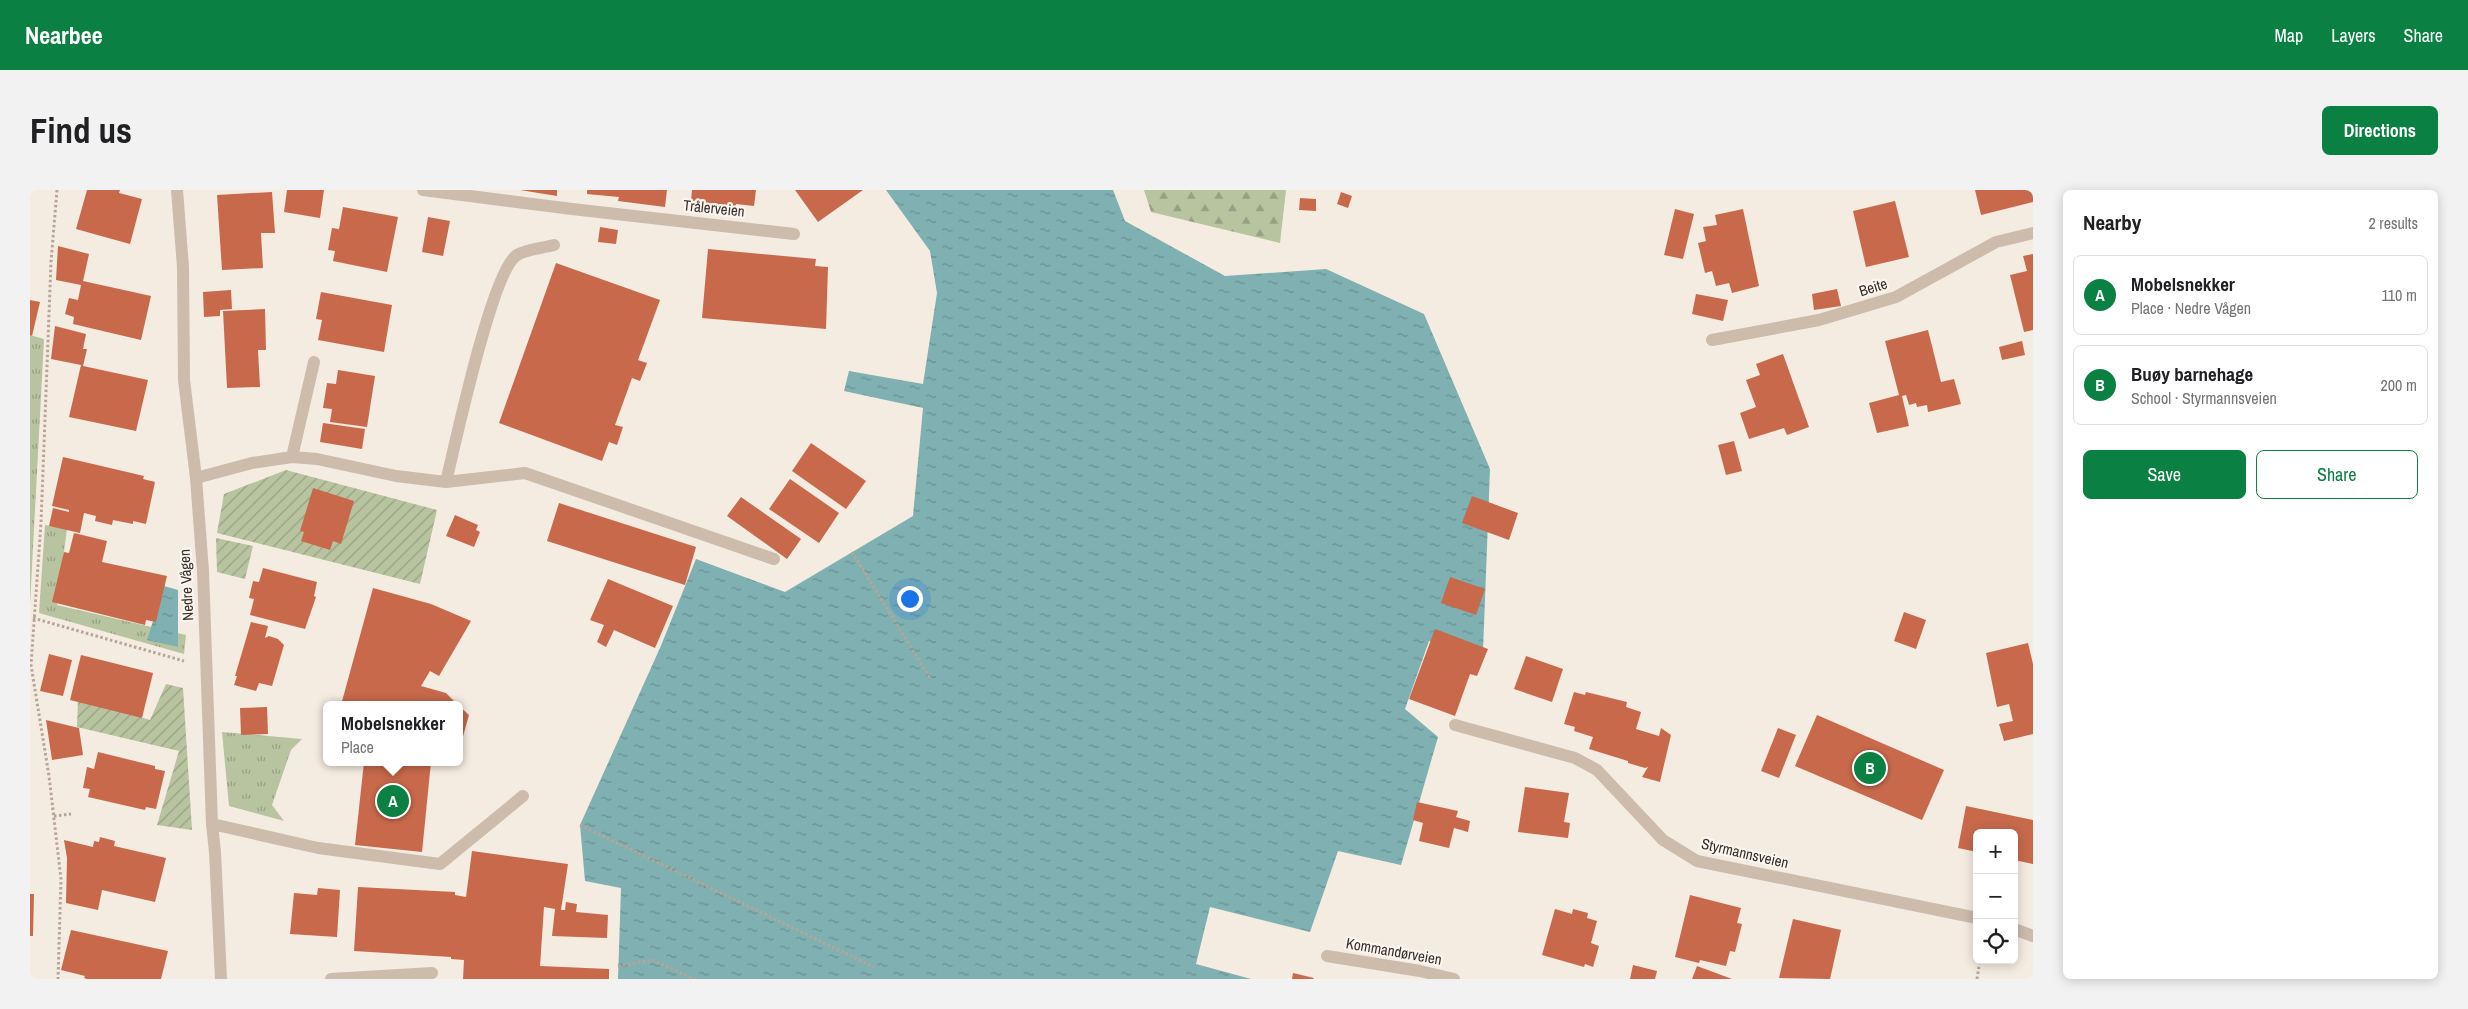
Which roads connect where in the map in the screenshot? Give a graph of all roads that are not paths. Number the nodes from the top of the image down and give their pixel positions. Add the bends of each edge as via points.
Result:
1 (177, 190) edge
2 (423, 190) edge
3 (447, 192) edge
4 (2033, 233) edge
5 (794, 234) dead end
6 (554, 245) dead end
7 (1712, 340) dead end
8 (314, 362) dead end
9 (292, 457) junction
10 (196, 478) junction
11 (446, 482) junction
12 (774, 559) dead end
13 (1455, 725) dead end
14 (523, 796) dead end
15 (212, 824) junction
16 (1973, 917) edge
17 (2018, 930) edge
18 (2033, 936) edge
19 (1327, 956) dead end
20 (432, 973) dead end
21 (221, 979) edge
22 (331, 979) edge
23 (1454, 979) edge

1 - 10 street, Nedre Vågen via 183,267 184,380
2 - 3 street, Trålerveien
3 - 5 street, Trålerveien
4 - 7 street, Beite via 1996,242 1896,297 1819,320
6 - 11 street via 517,255 508,265 487,316
8 - 9 street
9 - 10 street via 252,463
9 - 11 street
10 - 15 street, Nedre Vågen via 203,571
11 - 12 street via 525,473
13 - 16 street, Styrmannsveien via 1575,758 1597,770 1663,840 1697,861
14 - 15 street via 440,864 318,848
15 - 21 street, Nedre Vågen
17 - 18 street
19 - 23 street, Kommandørveien via 1420,970
20 - 22 street

